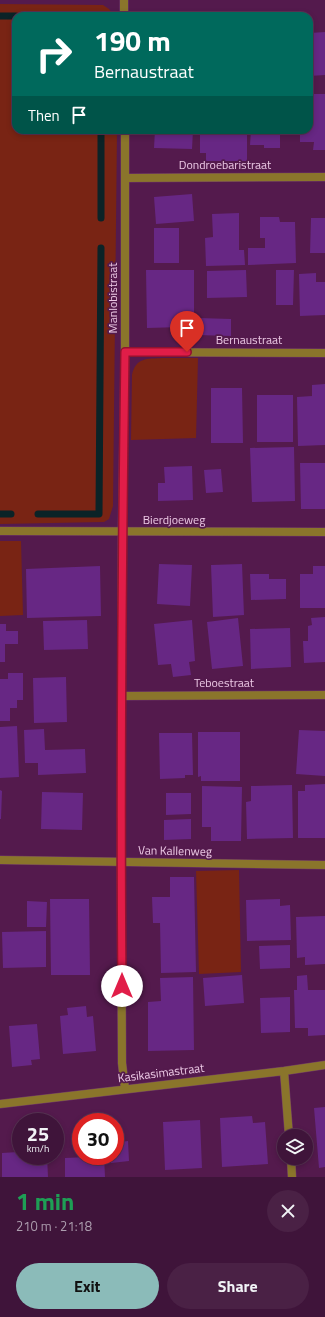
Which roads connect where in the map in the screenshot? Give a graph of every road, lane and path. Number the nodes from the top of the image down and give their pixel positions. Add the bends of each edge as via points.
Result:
1 (124, 0) edge
2 (124, 12) edge
3 (124, 134) edge
4 (325, 176) edge
5 (125, 178) junction
6 (125, 352) junction
7 (325, 353) edge
8 (0, 531) edge
9 (122, 532) junction
10 (325, 532) edge
11 (325, 695) edge
12 (122, 696) junction
13 (0, 860) edge
14 (121, 862) junction
15 (325, 865) edge
16 (325, 1064) edge
17 (284, 1071) junction
18 (125, 1089) junction
19 (0, 1104) edge
20 (288, 1129) edge
21 (291, 1165) edge
22 (292, 1177) edge

1 - 2 street
3 - 5 street, Manlobistraat
4 - 5 street, Dondroebaristraat
5 - 6 street, Manlobistraat
6 - 7 street, Bernaustraat
6 - 9 street, Manlobistraat
8 - 9 street, Bierdjoeweg
9 - 10 street, Bierdjoeweg
9 - 12 street, Manlobistraat
11 - 12 street, Teboestraat
12 - 14 street, Manlobistraat
13 - 14 street, Van Kallenweg
14 - 15 street, Van Kallenweg
14 - 18 street, Manlobistraat via 122,1063
16 - 17 street, Kasikasimastraat
17 - 18 street, Kasikasimastraat
17 - 20 street
18 - 19 street, Kasikasimastraat
21 - 22 street

